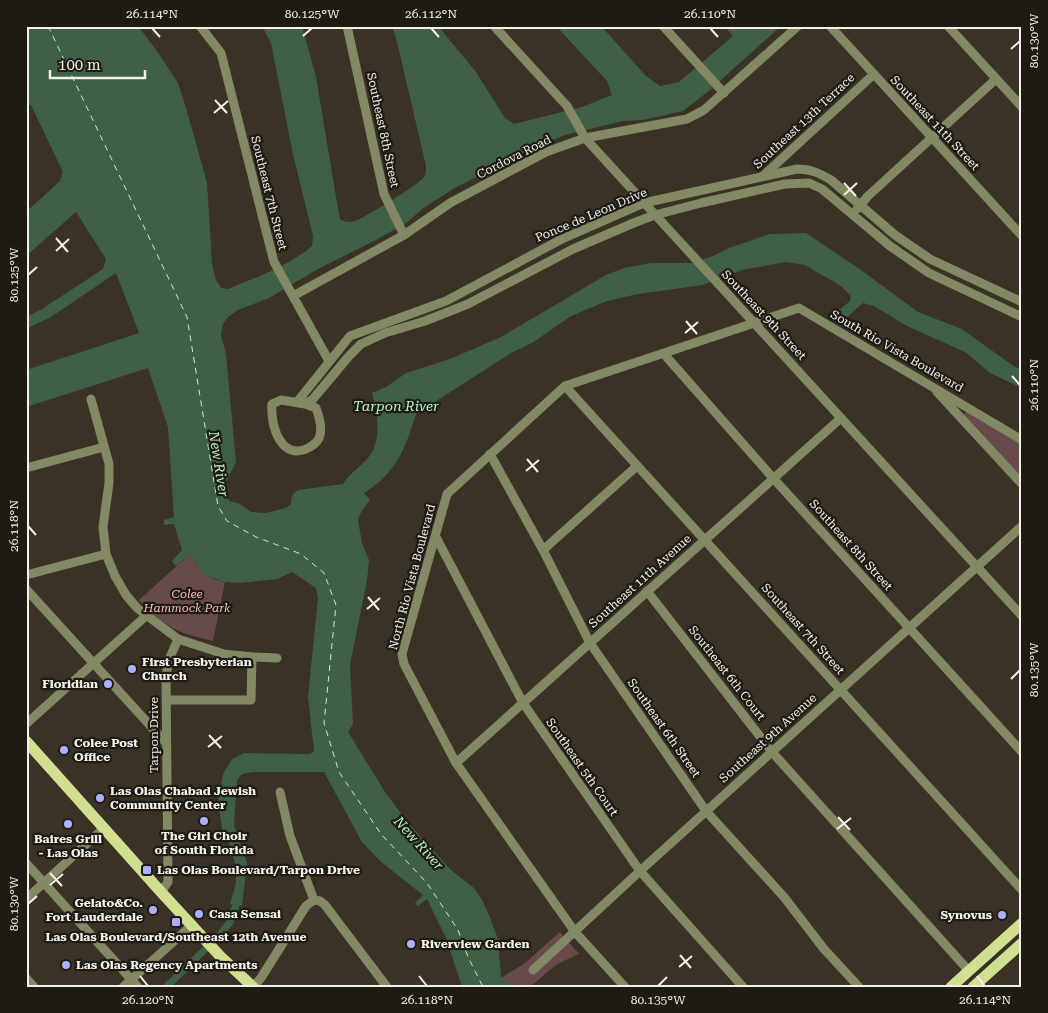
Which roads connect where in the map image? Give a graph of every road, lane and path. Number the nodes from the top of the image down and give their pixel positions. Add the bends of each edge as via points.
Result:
1 (200, 26) edge
2 (347, 26) edge
3 (494, 26) edge
4 (663, 26) edge
5 (798, 26) edge
6 (830, 26) edge
7 (948, 26) edge
8 (873, 75) junction
9 (996, 79) junction
10 (721, 90) junction
11 (1022, 107) edge
12 (585, 138) junction
13 (931, 138) junction
14 (760, 178) junction
15 (758, 189) junction
16 (644, 203) junction
17 (861, 205) junction
18 (852, 214) junction
19 (655, 215) junction
20 (402, 231) junction
21 (1022, 236) edge
22 (291, 293) junction
23 (1022, 302) edge
24 (1022, 317) edge
25 (755, 323) junction
26 (664, 354) junction
27 (329, 361) junction
28 (930, 385) junction
29 (565, 386) junction
30 (91, 399) dead end
31 (301, 403) junction
32 (970, 409) junction
33 (841, 418) junction
34 (960, 418) junction
35 (1022, 440) edge
36 (104, 447) junction
37 (490, 454) junction
38 (637, 466) junction
39 (26, 468) edge
40 (773, 478) junction
41 (1022, 484) edge
42 (1022, 526) edge
43 (436, 537) junction
44 (704, 539) junction
45 (543, 550) junction
46 (106, 554) junction
47 (977, 566) junction
48 (26, 575) edge
49 (26, 588) edge
50 (647, 591) junction
51 (147, 615) junction
52 (1022, 616) edge
53 (909, 628) junction
54 (178, 639) junction
55 (590, 643) junction
56 (252, 657) junction
57 (277, 658) dead end
58 (94, 663) junction
59 (841, 690) junction
60 (167, 700) junction
61 (523, 703) junction
62 (26, 724) edge
63 (26, 741) edge
64 (166, 743) junction
65 (772, 752) junction
66 (1022, 752) edge
67 (456, 764) junction
68 (280, 792) dead end
69 (706, 811) junction
70 (104, 828) junction
71 (26, 863) edge
72 (640, 871) junction
73 (44, 883) junction
74 (1022, 890) edge
75 (161, 892) junction
76 (26, 899) edge
77 (314, 900) junction
78 (1022, 923) edge
79 (192, 925) junction
80 (575, 932) junction
81 (1022, 943) edge
82 (220, 956) junction
83 (533, 970) dead end
84 (969, 971) junction
85 (26, 978) edge
86 (131, 979) junction
87 (34, 987) edge
88 (123, 987) edge
89 (138, 987) edge
90 (245, 987) edge
91 (253, 987) edge
92 (387, 987) edge
93 (625, 987) edge
94 (743, 987) edge
95 (859, 987) edge
96 (951, 987) edge
97 (973, 987) edge

1 - 22 street, Southeast 7th Street via 221,53 274,262
2 - 20 street, Southeast 8th Street via 386,201
3 - 12 street, Southeast 9th Street via 567,106
4 - 10 street
5 - 10 street, Cordova Road
6 - 8 street, Southeast 11th Street
7 - 9 street
8 - 13 street, Southeast 11th Street
8 - 14 street, Southeast 13th Terrace
9 - 11 street
9 - 13 street
10 - 12 street, Cordova Road via 704,110 687,119
12 - 16 street, Southeast 9th Street
12 - 20 street, Cordova Road via 546,152
13 - 17 street
13 - 21 street, Southeast 11th Street
14 - 15 street, Southeast 13th Terrace
14 - 16 street, Ponce de Leon Drive
14 - 17 street, Ponce de Leon Drive via 808,169 831,180
15 - 18 street, Ponce de Leon Drive via 809,183 822,189
15 - 19 street, Ponce de Leon Drive
16 - 19 street, Southeast 9th Street
16 - 27 street, Ponce de Leon Drive via 560,240 446,301 350,336
17 - 18 street
17 - 23 street, Ponce de Leon Drive via 895,235 930,259
18 - 24 street, Ponce de Leon Drive via 929,273
19 - 25 street, Southeast 9th Street
19 - 31 street, Ponce de Leon Drive via 573,249 468,304 361,344 313,400
20 - 22 street, Cordova Road
22 - 27 street, Southeast 7th Street
25 - 26 street, North Rio Vista Boulevard
25 - 28 street, South Rio Vista Boulevard via 799,308
25 - 33 street, Southeast 9th Street
26 - 29 street, North Rio Vista Boulevard
26 - 40 street, Southeast 8th Street
27 - 31 street, Ponce de Leon Drive
28 - 32 street, South Rio Vista Boulevard
28 - 34 street
29 - 37 street, North Rio Vista Boulevard
29 - 38 street, Southeast 7th Street
30 - 36 street
31 - 31 street via 281,400 272,404 273,427 281,443 291,451 302,452 316,444 320,435 316,408
32 - 34 street
32 - 35 street, South Rio Vista Boulevard
33 - 40 street, Southeast 11th Avenue
33 - 47 street, Southeast 9th Street
34 - 41 street
36 - 39 street
36 - 46 street via 110,483 103,527
37 - 43 street, North Rio Vista Boulevard via 447,494
37 - 45 street, Southeast 6th Street
38 - 44 street, Southeast 7th Street
38 - 45 street
40 - 44 street, Southeast 11th Avenue
40 - 53 street, Southeast 8th Street
42 - 47 street, Southeast 9th Avenue
43 - 61 street, Southeast 5th Court
43 - 67 street, North Rio Vista Boulevard via 402,654 404,664
44 - 50 street, Southeast 11th Avenue
44 - 59 street, Southeast 7th Street
45 - 55 street, Southeast 6th Street
46 - 48 street
46 - 51 street via 126,595
47 - 52 street, Southeast 9th Street
47 - 53 street, Southeast 9th Avenue
49 - 58 street
50 - 55 street, Southeast 11th Avenue
50 - 65 street, Southeast 6th Court
51 - 54 street
51 - 58 street
53 - 59 street, Southeast 9th Avenue
53 - 66 street, Southeast 8th Street
54 - 56 street via 224,654
54 - 60 street, Tarpon Drive via 168,662
55 - 61 street, Southeast 11th Avenue
55 - 69 street, Southeast 6th Street
56 - 57 street
56 - 60 street via 251,700
58 - 62 street
58 - 64 street
59 - 65 street, Southeast 9th Avenue
59 - 74 street, Southeast 7th Street
60 - 64 street, Tarpon Drive
61 - 67 street, Southeast 11th Avenue
61 - 72 street, Southeast 5th Court
63 - 70 main road
64 - 75 street, Tarpon Drive via 168,882
65 - 69 street, Southeast 9th Avenue
65 - 84 street, Southeast 6th Court
67 - 80 street, North Rio Vista Boulevard
68 - 77 street via 290,836
69 - 72 street, Southeast 9th Avenue
69 - 95 street, Southeast 6th Street
70 - 73 street
70 - 75 main road
71 - 73 street
72 - 80 street, Southeast 9th Avenue
72 - 94 street, Southeast 5th Court
73 - 76 street
73 - 86 street
75 - 79 main road
77 - 91 street via 306,906
77 - 92 street via 325,905
78 - 84 main road
79 - 82 main road
79 - 86 street
80 - 83 street, Southeast 9th Avenue
80 - 93 street, North Rio Vista Boulevard
81 - 97 main road
82 - 90 main road
82 - 91 main road
84 - 96 main road
85 - 87 street
86 - 88 street
86 - 89 street

